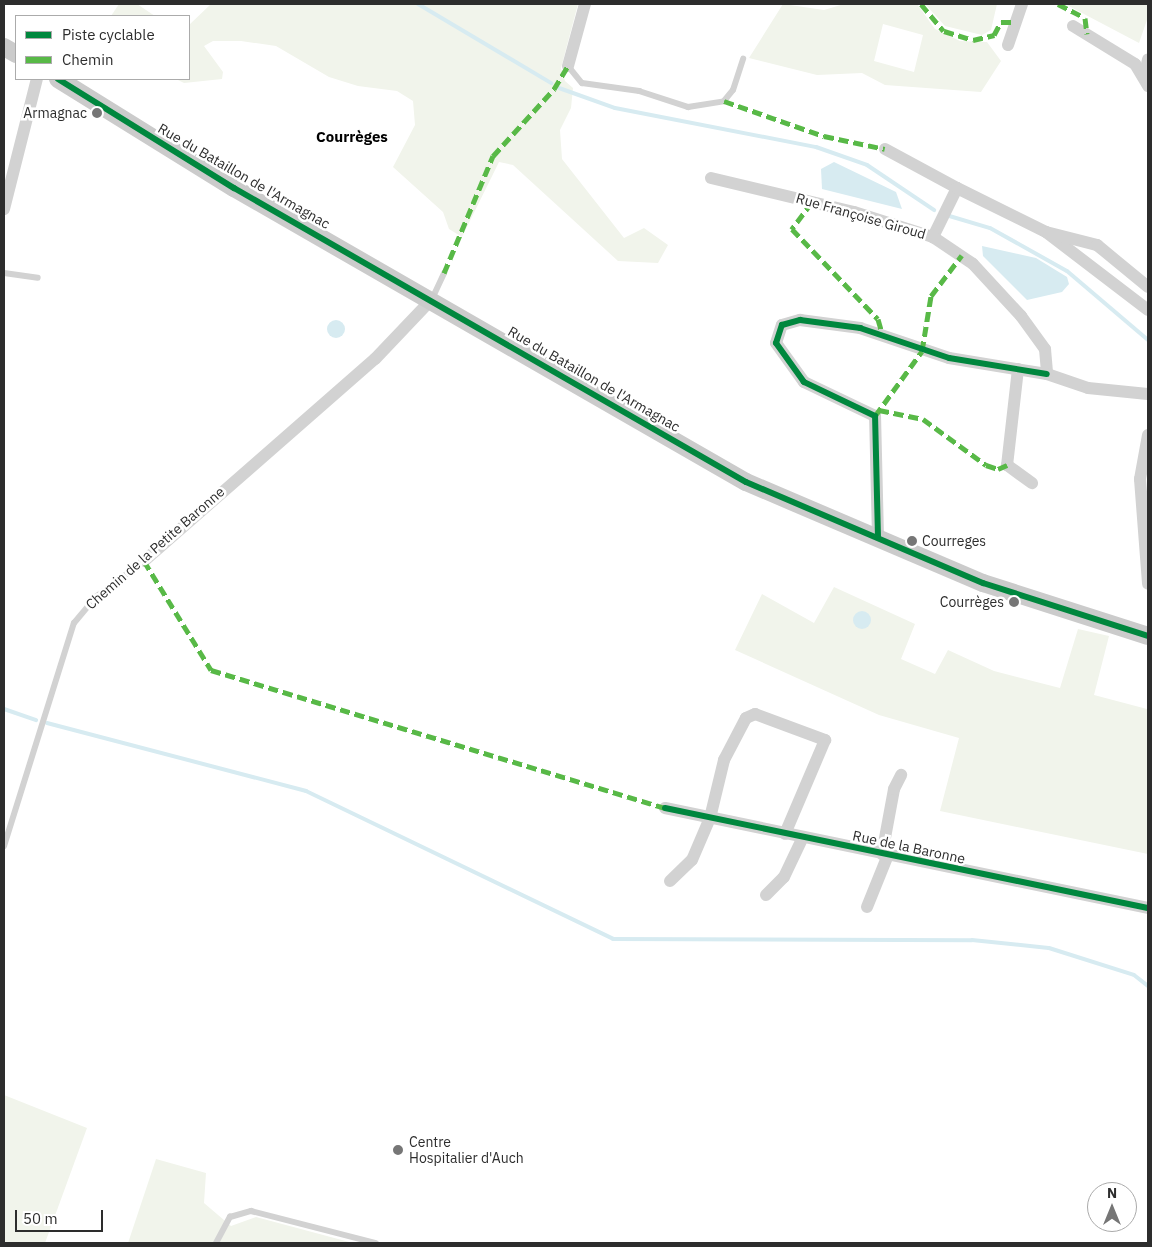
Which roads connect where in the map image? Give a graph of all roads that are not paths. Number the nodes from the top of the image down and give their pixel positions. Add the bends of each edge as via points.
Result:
1 (585, 4) edge
2 (1022, 4) edge
3 (1073, 26) dead end
4 (1008, 45) dead end
5 (4, 46) edge
6 (15, 53) edge
7 (743, 59) dead end
8 (1148, 59) edge
9 (568, 66) joint
10 (37, 80) edge
11 (60, 80) edge
12 (1146, 82) edge
13 (884, 149) dead end
14 (711, 178) dead end
15 (957, 188) junction
16 (4, 209) edge
17 (1046, 232) junction
18 (933, 237) junction
19 (4, 273) edge
20 (444, 273) dead end
21 (38, 278) dead end
22 (1148, 287) edge
23 (432, 298) junction
24 (1148, 310) edge
25 (1018, 369) junction
26 (1047, 374) junction
27 (1148, 394) edge
28 (1148, 435) edge
29 (1145, 464) edge
30 (1032, 483) dead end
31 (878, 537) junction
32 (144, 561) joint
33 (1148, 584) edge
34 (1148, 636) edge
35 (901, 775) dead end
36 (665, 808) dead end
37 (710, 818) junction
38 (785, 834) junction
39 (803, 837) junction
40 (4, 846) edge
41 (885, 855) junction
42 (670, 881) dead end
43 (766, 895) dead end
44 (866, 907) dead end
45 (1148, 908) edge
46 (216, 1243) edge
47 (376, 1243) edge

1 - 9 street
2 - 4 street
3 - 12 street via 1117,50
5 - 6 street
7 - 9 lane via 733,90 724,101 688,107 639,91 582,83
8 - 12 street
10 - 16 street
11 - 23 street, Rue du Bataillon de l'Armagnac via 234,188
13 - 15 street
14 - 18 street, Rue Françoise Giroud via 854,212
15 - 17 street
15 - 18 street
17 - 22 street via 1097,245
17 - 24 street
18 - 26 street, Rue Françoise Giroud via 972,264 1021,316 1045,349
19 - 21 lane
20 - 23 lane
23 - 31 street, Rue du Bataillon de l'Armagnac via 746,482
23 - 32 street, Chemin de la Petite Baronne via 375,359
25 - 26 street
25 - 30 street via 1007,465
25 - 31 street via 949,358 860,328 800,320 782,326 777,333 778,348 804,382 875,416
26 - 27 street via 1088,388
28 - 29 street
29 - 33 street
31 - 34 street, Rue du Bataillon de l'Armagnac via 992,586
32 - 40 lane, Chemin de la Petite Baronne via 97,596 74,622
35 - 41 street via 894,789
36 - 37 street, Rue de la Baronne
37 - 38 street, Rue de la Baronne
37 - 38 street via 724,760 746,718 755,714 825,740
37 - 42 street via 692,860
38 - 39 street, Rue de la Baronne
39 - 41 street, Rue de la Baronne
39 - 43 street via 784,877
41 - 44 street
41 - 45 street, Rue de la Baronne
46 - 47 lane via 230,1218 251,1212 289,1218

